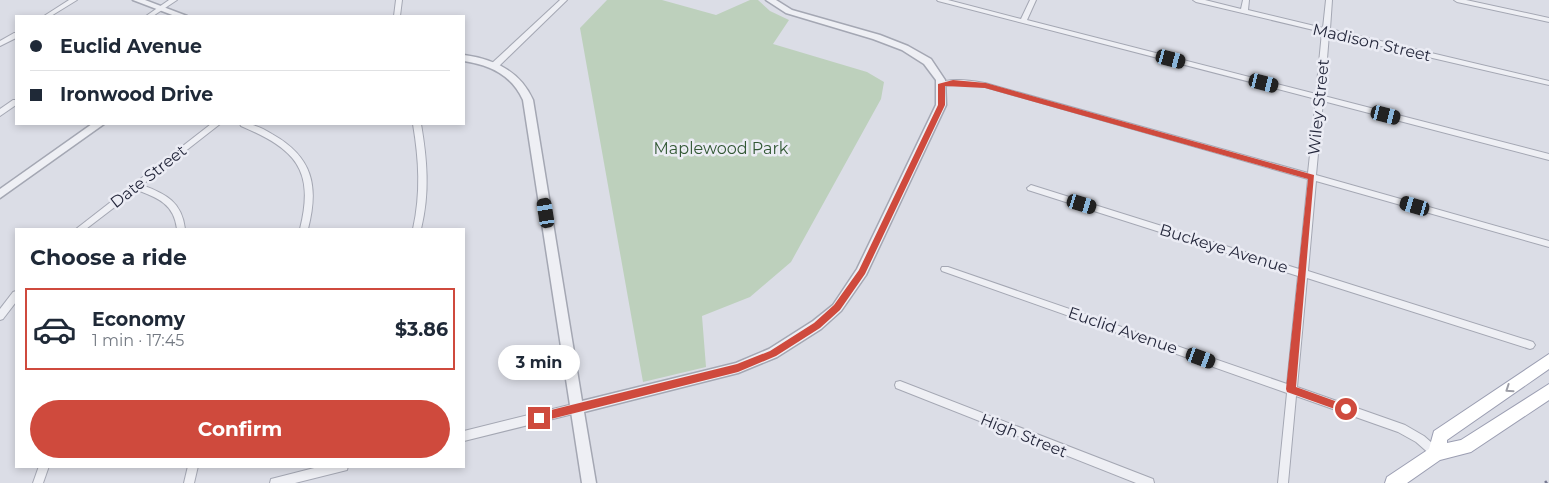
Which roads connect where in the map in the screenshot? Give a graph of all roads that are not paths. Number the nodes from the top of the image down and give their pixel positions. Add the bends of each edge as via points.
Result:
1 (74, 0) edge
2 (137, 0) edge
3 (174, 0) edge
4 (399, 0) edge
5 (564, 0) edge
6 (770, 0) edge
7 (940, 0) edge
8 (1033, 0) edge
9 (1196, 0) edge
10 (1246, 0) edge
11 (1329, 0) edge
12 (1457, 0) edge
13 (161, 8) junction
14 (1244, 12) junction
15 (49, 15) edge
16 (150, 15) edge
17 (180, 15) edge
18 (397, 15) edge
19 (1549, 20) edge
20 (1023, 21) junction
21 (1326, 31) junction
22 (15, 35) edge
23 (0, 44) edge
24 (465, 58) edge
25 (494, 66) junction
26 (1549, 83) edge
27 (942, 84) junction
28 (1319, 98) junction
29 (15, 103) edge
30 (0, 113) edge
31 (98, 125) edge
32 (215, 125) edge
33 (247, 125) edge
34 (417, 125) edge
35 (1549, 157) edge
36 (1312, 177) junction
37 (136, 186) junction
38 (1031, 188) dead end
39 (0, 194) edge
40 (81, 228) edge
41 (181, 228) edge
42 (304, 228) edge
43 (417, 228) edge
44 (1549, 244) edge
45 (945, 269) dead end
46 (1303, 273) junction
47 (15, 297) edge
48 (0, 316) edge
49 (1530, 345) dead end
50 (1549, 361) edge
51 (900, 385) dead end
52 (1291, 389) junction
53 (1549, 391) edge
54 (577, 408) junction
55 (465, 436) edge
56 (1436, 453) junction
57 (43, 468) edge
58 (192, 468) edge
59 (334, 468) edge
60 (38, 483) edge
61 (189, 483) edge
62 (275, 483) edge
63 (588, 483) edge
64 (1149, 483) edge
65 (1283, 483) edge
66 (1393, 483) edge

1 - 15 street
2 - 13 street
3 - 13 street
4 - 18 street
5 - 25 street
6 - 27 street via 794,15 909,49 930,65
7 - 20 street
8 - 20 street
9 - 14 street, Madison Street
10 - 14 street
11 - 21 street, Wiley Street
12 - 19 street
13 - 16 street
13 - 17 street
14 - 21 street, Madison Street
20 - 28 street
21 - 26 street, Madison Street
21 - 28 street, Wiley Street
22 - 23 street
24 - 25 street
25 - 54 street via 516,80 528,100
27 - 36 street via 986,85
27 - 54 street via 942,105 862,272 829,316 791,344 738,368
28 - 35 street
28 - 36 street, Wiley Street
29 - 30 street
31 - 39 street
32 - 37 street, Date Street
33 - 42 street via 285,144 304,169 310,195
34 - 43 street via 423,154 423,204
36 - 44 street
36 - 46 street, Wiley Street
37 - 40 street, Date Street
37 - 41 street via 168,200 178,212
38 - 46 street, Buckeye Avenue
45 - 52 street, Euclid Avenue
46 - 49 street, Buckeye Avenue
46 - 52 street, Wiley Street
47 - 48 street
50 -> 56 main road via 1440,436
51 - 64 street, High Street
52 - 56 street, Euclid Avenue via 1401,428
52 - 65 street, Wiley Street
53 - 56 main road via 1465,446
54 - 55 street
54 - 63 street
56 - 66 main road
57 - 60 street
58 - 61 street
59 - 62 street

